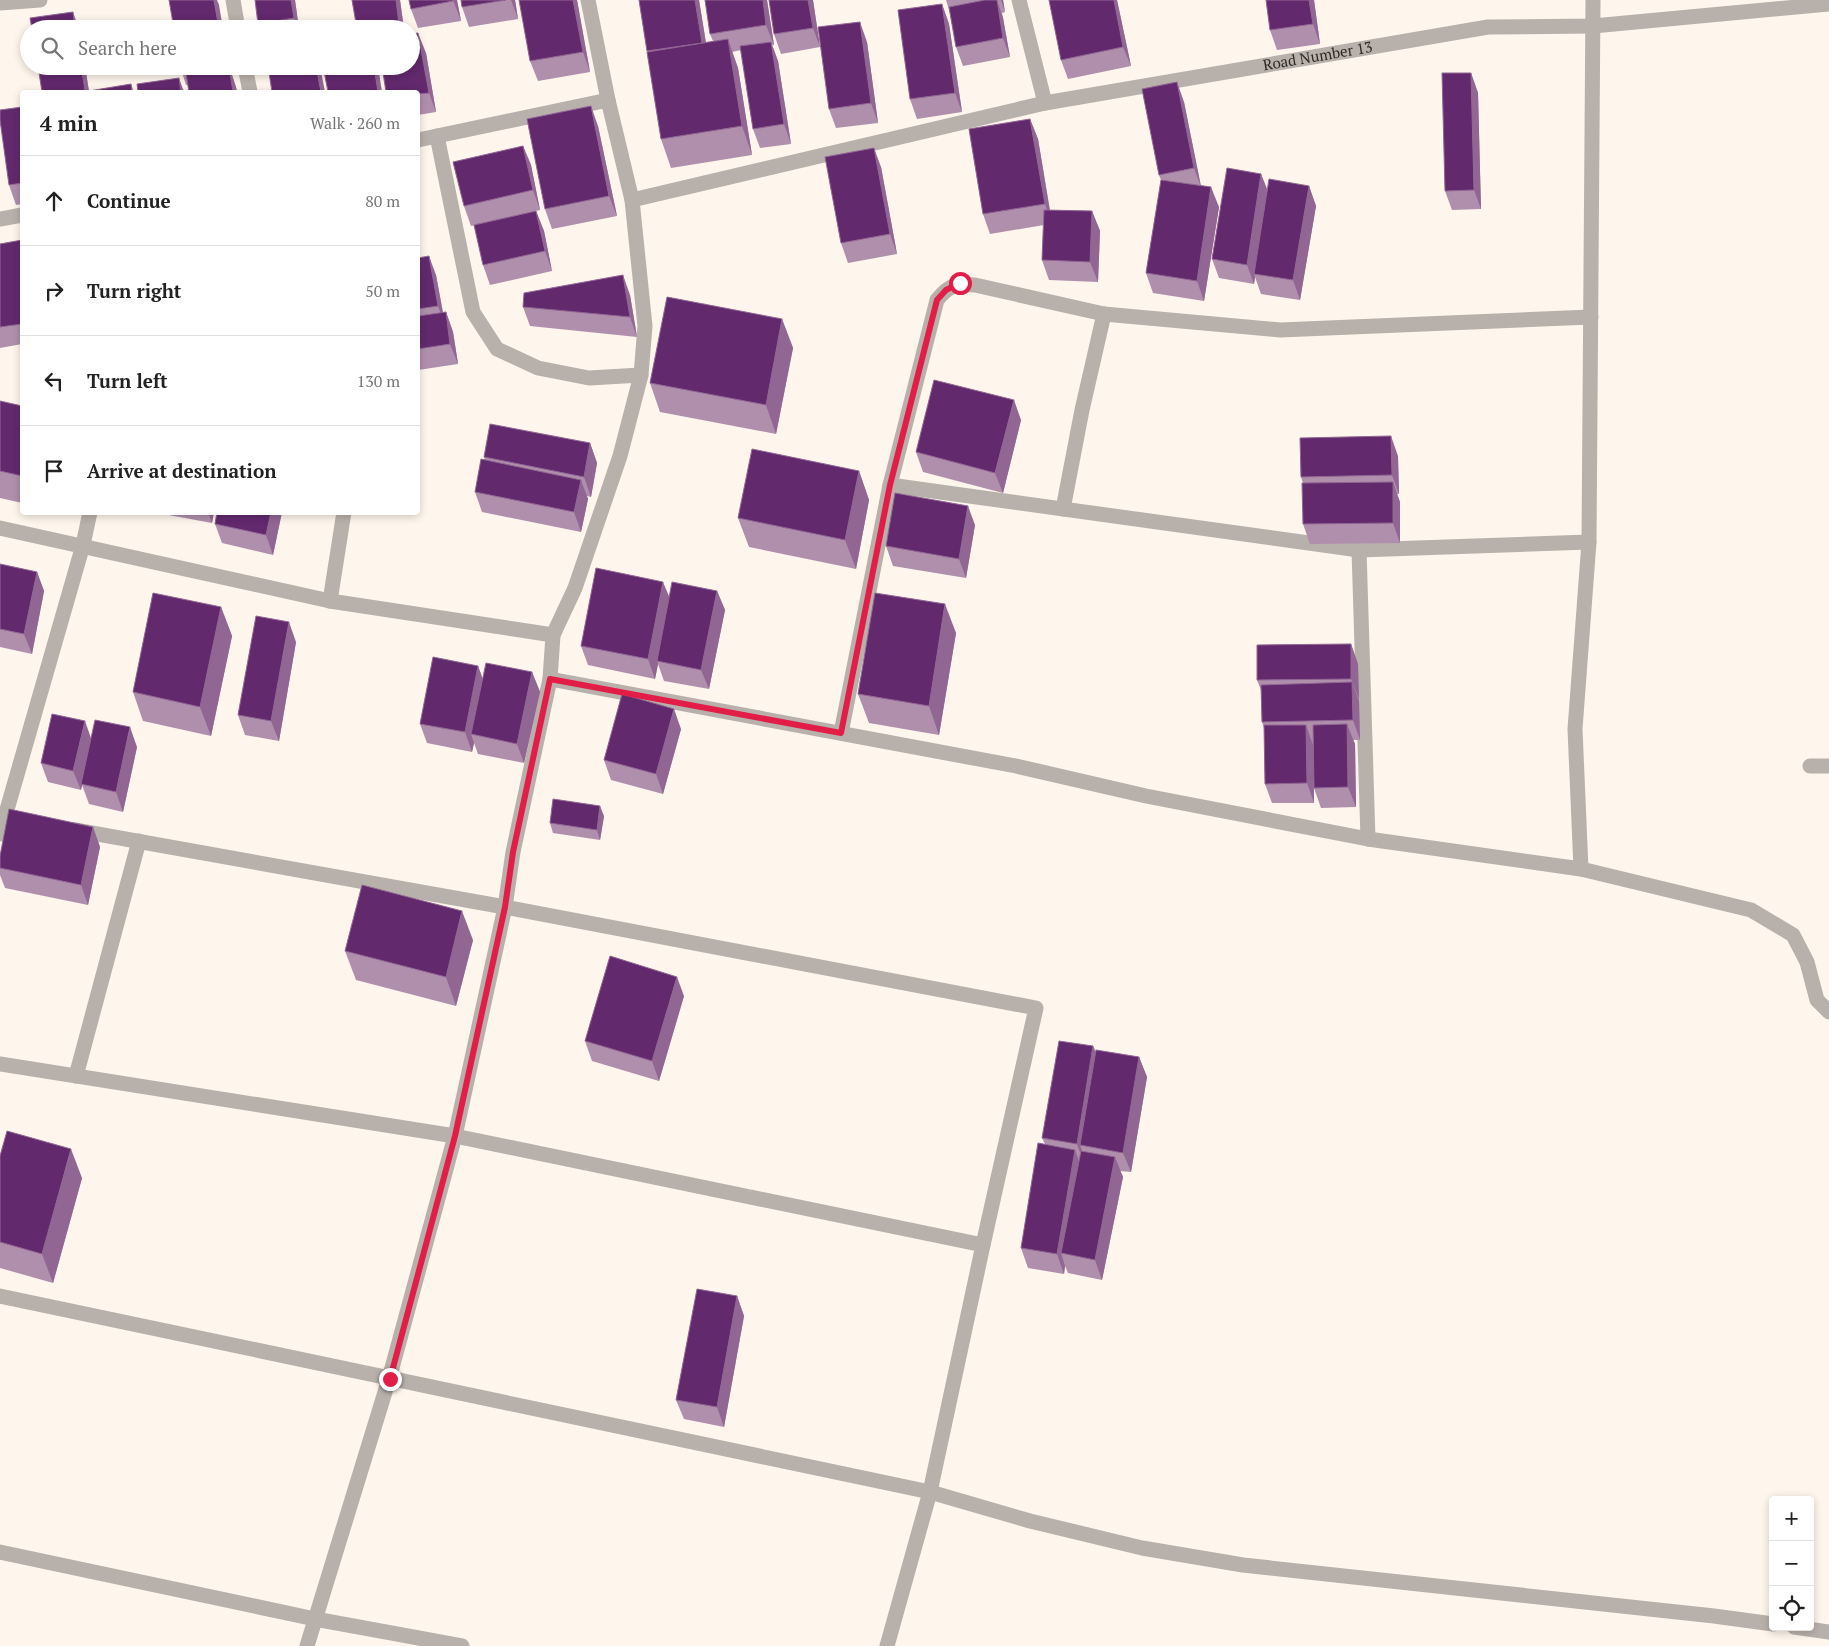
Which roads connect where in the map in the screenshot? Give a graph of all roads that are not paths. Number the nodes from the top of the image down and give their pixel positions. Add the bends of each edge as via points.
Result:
1 (40, 0) edge
2 (233, 0) edge
3 (588, 0) edge
4 (1019, 0) edge
5 (1593, 0) edge
6 (0, 3) edge
7 (1829, 4) edge
8 (236, 20) edge
9 (1593, 26) junction
10 (247, 75) edge
11 (250, 90) edge
12 (608, 100) junction
13 (1044, 103) junction
14 (437, 136) junction
15 (420, 140) edge
16 (632, 200) junction
17 (20, 215) edge
18 (0, 218) edge
19 (1104, 314) junction
20 (1591, 317) junction
21 (641, 375) junction
22 (890, 485) junction
23 (1063, 509) junction
24 (89, 515) edge
25 (344, 515) edge
26 (0, 528) edge
27 (1589, 542) junction
28 (83, 545) junction
29 (1359, 550) junction
30 (330, 601) junction
31 (553, 635) junction
32 (550, 679) junction
33 (841, 733) junction
34 (1810, 766) dead end
35 (1829, 766) edge
36 (2, 816) edge
37 (43, 824) edge
38 (62, 827) edge
39 (0, 834) edge
40 (1368, 839) junction
41 (139, 841) junction
42 (1581, 869) junction
43 (505, 907) junction
44 (1829, 1012) edge
45 (0, 1064) edge
46 (76, 1076) junction
47 (455, 1136) junction
48 (983, 1245) junction
49 (0, 1296) edge
50 (390, 1379) junction
51 (930, 1492) junction
52 (0, 1552) edge
53 (315, 1619) junction
54 (1769, 1623) edge
55 (1814, 1630) edge
56 (1829, 1632) edge
57 (307, 1646) edge
58 (462, 1646) edge
59 (887, 1646) edge

1 - 6 street
2 - 8 street
3 - 12 street
4 - 13 street
5 - 9 street
7 - 9 street, Road Number 13
9 - 13 street, Road Number 13 via 1488,27
9 - 20 street
10 - 11 street
12 - 14 street
12 - 16 street
13 - 16 street, Road Number 13
14 - 15 street
14 - 21 street via 473,312 497,349 538,368 589,378
16 - 21 street via 645,326
17 - 18 street
19 - 20 street via 1280,330
19 - 22 street via 975,285 960,283 946,290 937,300
19 - 23 street
20 - 27 street
21 - 31 street via 620,456 575,588
22 - 23 street
22 - 33 street
23 - 29 street
24 - 28 street
25 - 30 street
26 - 28 street
27 - 29 street
27 - 42 street via 1575,728
28 - 30 street
28 - 36 street
29 - 40 street
30 - 31 street
31 - 32 street
32 - 33 street
32 - 43 street via 513,852
33 - 40 street
34 - 35 street
36 - 37 street
36 - 39 street
38 - 41 street
40 - 42 street
41 - 43 street
41 - 46 street
42 - 44 street via 1751,910 1792,935 1807,962 1817,1000
43 - 47 street
43 - 48 street via 1036,1008
45 - 46 street
46 - 47 street
47 - 48 street
47 - 50 street
48 - 51 street
49 - 50 street
50 - 51 street
50 - 53 street
51 - 54 street via 1133,1546 1243,1565
51 - 59 street
52 - 53 street
53 - 57 street
53 - 58 street
55 - 56 street

